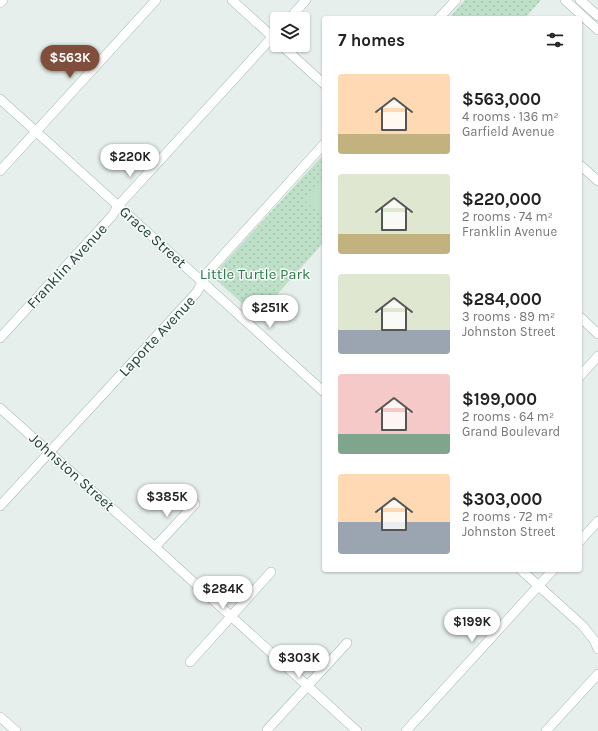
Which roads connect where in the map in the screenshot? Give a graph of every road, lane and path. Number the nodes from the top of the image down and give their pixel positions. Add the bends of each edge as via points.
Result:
1 (3, 0) edge
2 (156, 0) edge
3 (232, 0) edge
4 (306, 0) edge
5 (456, 0) edge
6 (565, 0) edge
7 (580, 0) edge
8 (0, 3) edge
9 (295, 12) edge
10 (441, 16) edge
11 (598, 16) edge
12 (596, 26) edge
13 (270, 33) edge
14 (270, 42) edge
15 (289, 52) edge
16 (322, 82) edge
17 (0, 99) edge
18 (36, 132) junction
19 (322, 146) edge
20 (582, 167) edge
21 (0, 171) edge
22 (598, 181) edge
23 (118, 206) junction
24 (202, 282) junction
25 (582, 320) edge
26 (598, 334) edge
27 (0, 338) edge
28 (598, 356) edge
29 (582, 374) edge
30 (322, 390) edge
31 (0, 408) edge
32 (50, 453) junction
33 (195, 504) dead end
34 (0, 506) edge
35 (598, 521) edge
36 (582, 539) edge
37 (155, 547) junction
38 (271, 572) dead end
39 (523, 572) edge
40 (551, 572) edge
41 (539, 586) junction
42 (231, 617) junction
43 (347, 643) dead end
44 (598, 650) edge
45 (190, 662) dead end
46 (598, 674) edge
47 (307, 686) junction
48 (0, 717) edge
49 (267, 730) dead end
50 (16, 731) edge
51 (357, 731) edge
52 (406, 731) edge
53 (546, 731) edge

1 - 8 street
2 - 18 street
3 - 13 street
4 - 9 street
5 - 10 street
6 - 12 street
7 - 11 street
14 - 23 street, Franklin Avenue
15 - 16 street
17 - 18 street, Grace Street
18 - 21 street
18 - 23 street, Grace Street
19 - 24 street, Laporte Avenue via 207,273
20 - 22 street
23 - 24 street, Grace Street
23 - 27 street, Franklin Avenue via 112,216
24 - 30 street, Grace Street
24 - 32 street, Laporte Avenue via 197,292
25 - 26 street
28 - 29 street
31 - 32 street, Johnston Street
32 - 34 street, Laporte Avenue
32 - 37 street, Johnston Street
33 - 37 street
35 - 36 street
37 - 42 street, Johnston Street
38 - 42 street
39 - 41 street
40 - 41 street
41 - 44 street via 583,626
41 - 52 street
42 - 45 street
42 - 47 street, Johnston Street
43 - 47 street
46 - 53 street
47 - 49 street
47 - 51 street, Johnston Street
48 - 50 street

